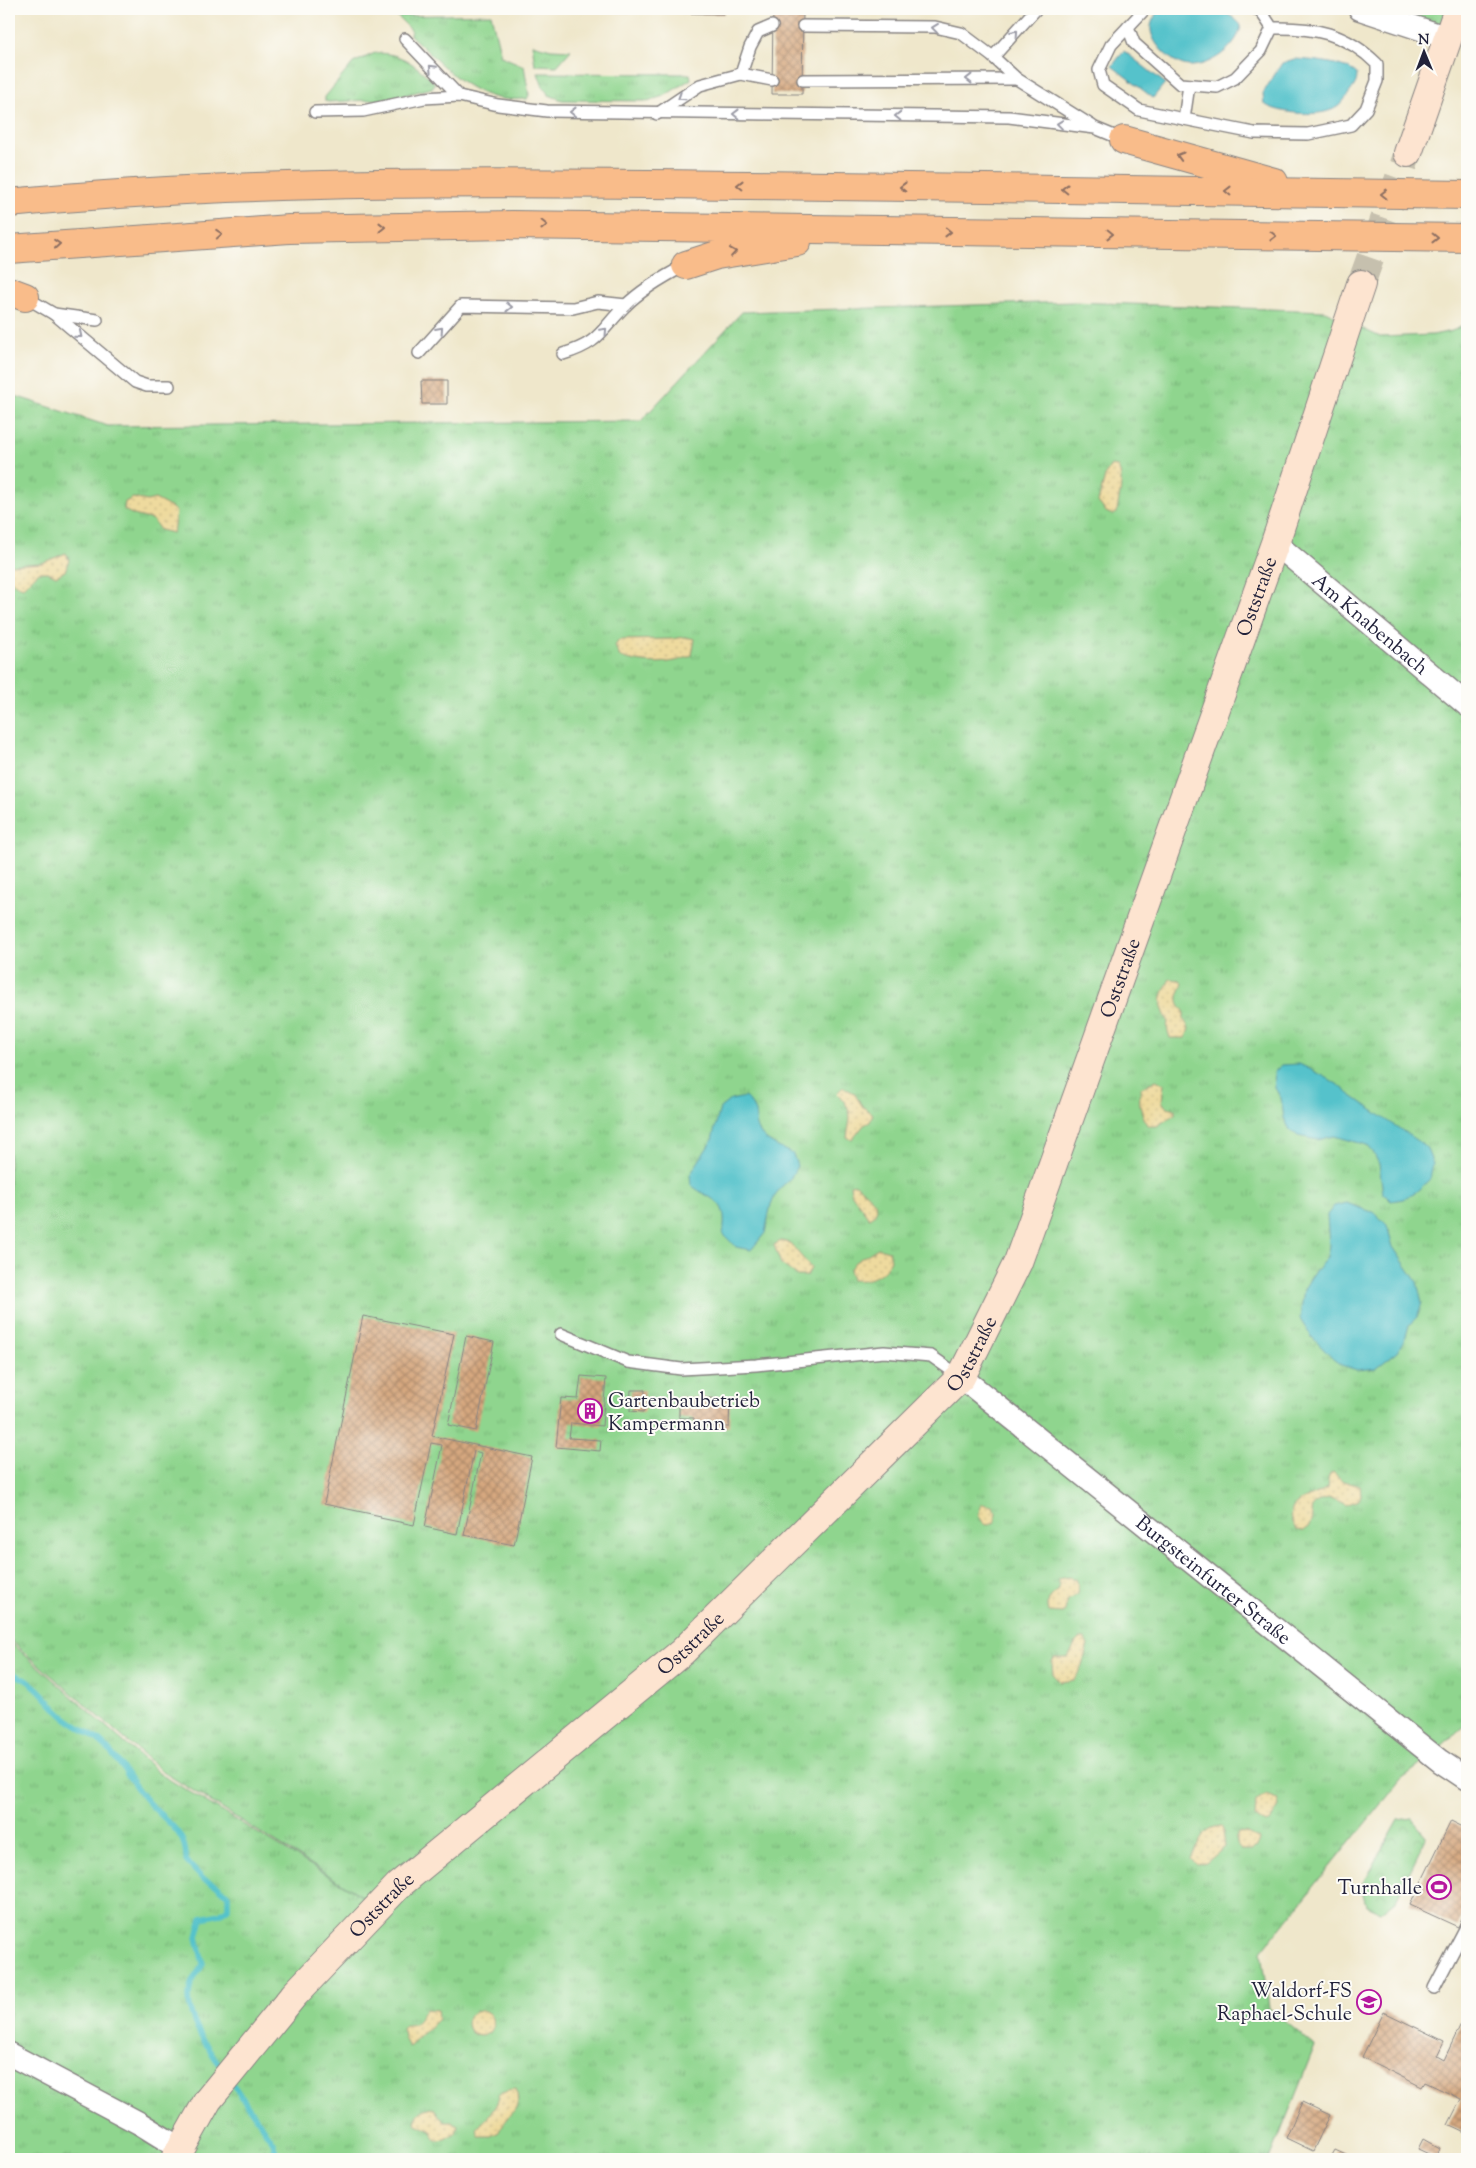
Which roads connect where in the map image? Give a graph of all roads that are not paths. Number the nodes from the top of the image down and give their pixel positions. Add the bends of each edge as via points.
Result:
1 (1036, 9) edge
2 (1145, 9) edge
3 (1256, 9) edge
4 (1360, 9) edge
5 (1458, 9) edge
6 (772, 26) dead end
7 (803, 26) dead end
8 (1128, 27) junction
9 (1272, 28) junction
10 (1448, 38) junction
11 (404, 39) dead end
12 (993, 57) junction
13 (741, 74) junction
14 (1017, 79) junction
15 (772, 80) dead end
16 (803, 80) dead end
17 (1189, 85) junction
18 (459, 96) junction
19 (315, 112) dead end
20 (657, 114) junction
21 (1184, 119) junction
22 (1095, 128) junction
23 (1124, 140) joint
24 (1408, 153) tunnel mouth
25 (1312, 192) junction
26 (1467, 195) edge
27 (9, 203) edge
28 (864, 231) junction
29 (1467, 238) edge
30 (9, 249) edge
31 (686, 265) joint
32 (1361, 284) tunnel mouth
33 (17, 294) edge
34 (626, 305) junction
35 (54, 314) junction
36 (96, 320) dead end
37 (419, 353) dead end
38 (562, 354) dead end
39 (170, 386) dead end
40 (1275, 543) junction
41 (1467, 705) edge
42 (560, 1334) dead end
43 (961, 1377) junction
44 (1467, 1779) edge
45 (1467, 1925) edge
46 (1434, 1988) dead end
47 (9, 2054) edge
48 (178, 2154) edge

12 -> 1 lane
2 - 8 lane
3 - 9 lane
4 - 10 street
5 - 10 street
6 - 13 lane via 758,32
12 -> 7 lane via 961,33 935,27
8 - 17 lane via 1134,43 1180,84
8 - 21 lane via 1111,45 1099,70 1103,84 1139,110
9 - 17 lane via 1261,51 1235,78 1217,87
9 - 21 lane via 1301,28 1329,33 1362,50 1376,64 1377,81 1366,109 1351,125 1308,134 1254,133
10 - 24 street
18 -> 11 lane
12 - 14 lane
13 - 15 lane
13 -> 20 lane via 700,85
14 -> 16 lane
14 - 22 lane
17 - 21 lane
18 - 19 lane via 424,98 363,111
20 -> 18 lane via 547,111
22 -> 20 lane via 1009,117
22 - 23 lane
25 -> 23 highway
26 -> 25 highway
25 -> 27 highway via 512,182 289,186
28 -> 29 highway
30 -> 28 highway via 289,229 512,225
31 -> 28 highway via 717,255
31 - 34 lane via 661,278
32 - 40 street, Oststraße
33 - 35 lane
37 -> 34 lane via 461,306 574,308 598,302
38 -> 34 lane via 584,348 601,335
35 - 36 lane
35 -> 39 lane via 135,382
40 - 41 street, Am Knabenbach
40 - 43 street, Oststraße via 1018,1262
42 - 43 lane via 628,1362 681,1369 884,1352 931,1356
43 - 44 street, Burgsteinfurter Straße via 1432,1755
43 - 48 street, Oststraße via 682,1652 399,1885 294,1995 208,2100
45 - 46 lane
47 - 48 street via 139,2123

